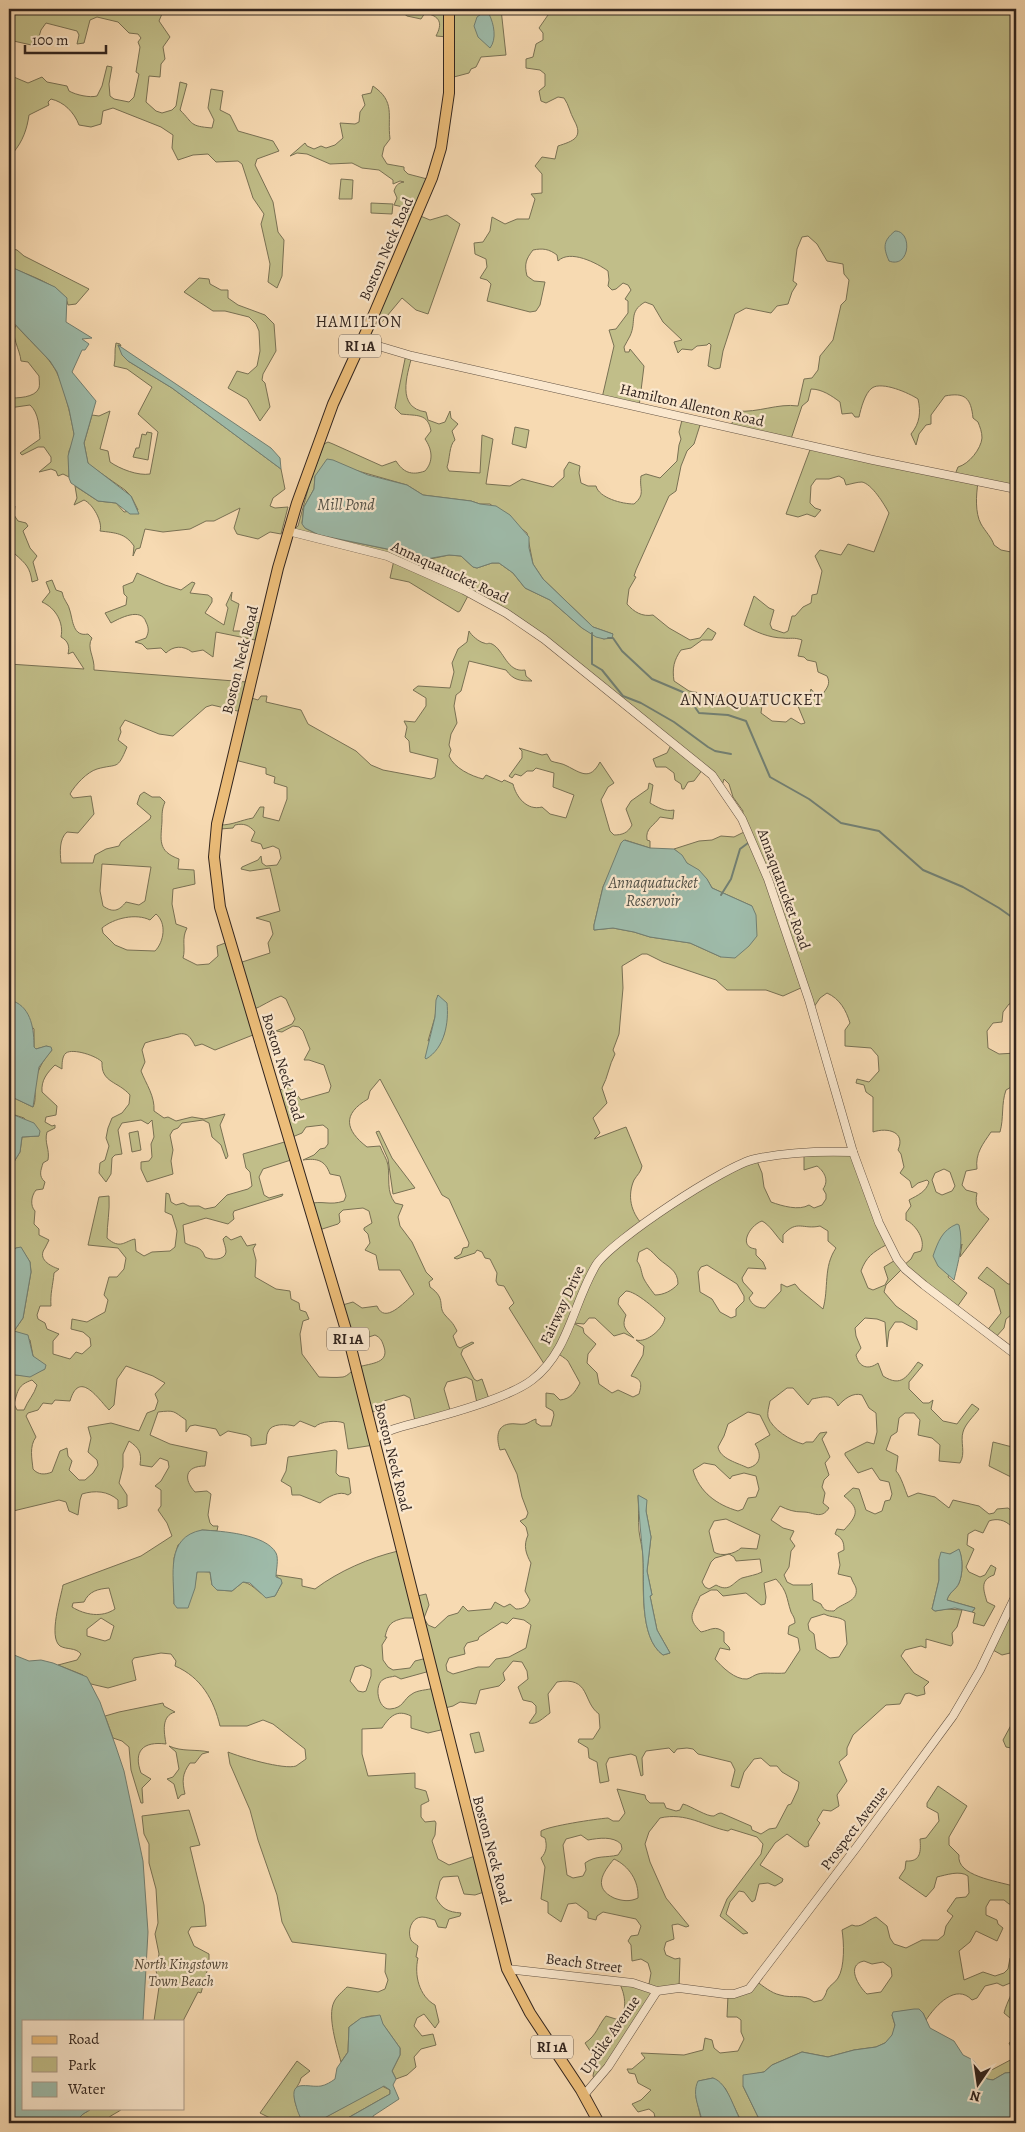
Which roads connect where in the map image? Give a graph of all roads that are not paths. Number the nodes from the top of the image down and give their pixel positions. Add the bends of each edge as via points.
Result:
1 (449, 9) edge
2 (364, 337) junction
3 (1016, 490) edge
4 (288, 531) junction
5 (853, 1152) junction
6 (1016, 1355) edge
7 (374, 1440) junction
8 (1016, 1595) edge
9 (507, 1969) junction
10 (657, 1991) junction
11 (584, 2095) junction
12 (599, 2123) edge

1 - 2 main road, Boston Neck Road / RI 1A via 449,93 441,148 424,202
2 - 3 street, Hamilton Allenton Road via 375,345 412,356
2 - 4 main road, Boston Neck Road / RI 1A via 333,404
4 - 5 street, Annaquatucket Road via 387,556 464,590 506,613 544,639 712,776 742,819 768,879 809,1000
4 - 7 main road, Boston Neck Road / RI 1A via 217,824 214,875 237,972 346,1331
5 - 6 street, Annaquatucket Road via 879,1223 901,1264
5 - 7 street, Fairway Drive via 782,1155 755,1159 726,1170 610,1249 597,1263 561,1345 532,1380 511,1392 388,1431
7 - 9 main road, Boston Neck Road / RI 1A
8 - 10 street, Prospect Avenue via 980,1670 953,1716 749,1989 734,1994 679,1988
9 - 10 street, Beach Street via 633,1983
9 - 11 main road, Boston Neck Road / RI 1A via 530,2013
10 - 11 street, Updike Avenue via 608,2066
11 - 12 main road, Boston Neck Road / RI 1A

